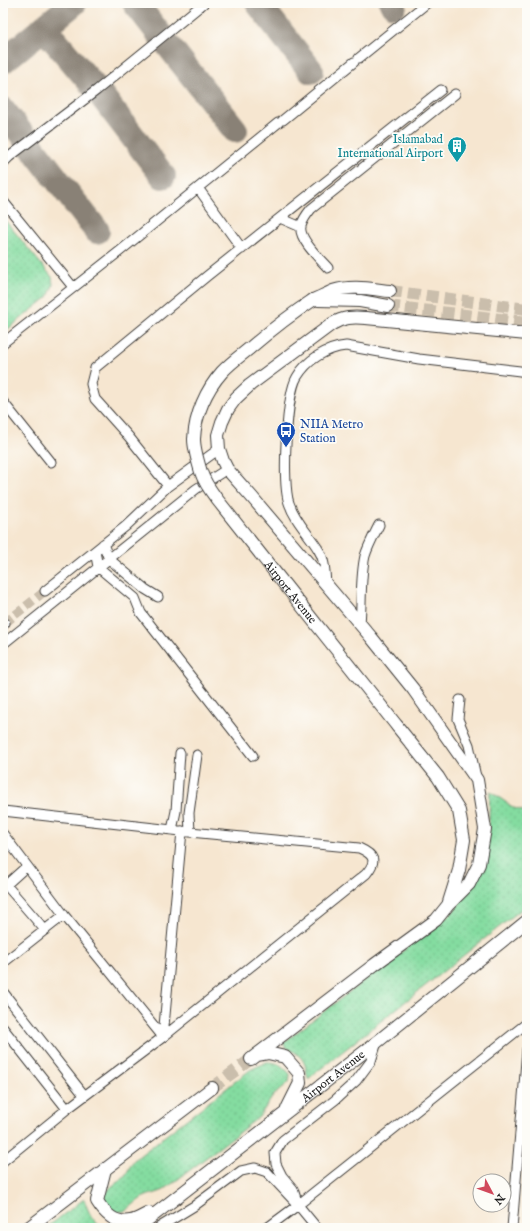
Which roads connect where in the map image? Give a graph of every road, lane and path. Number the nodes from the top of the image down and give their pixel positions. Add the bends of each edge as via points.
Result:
1 (204, 3) edge
2 (427, 3) edge
3 (441, 90) dead end
4 (455, 94) dead end
5 (3, 163) edge
6 (198, 188) junction
7 (3, 201) edge
8 (280, 218) junction
9 (301, 227) junction
10 (242, 249) junction
11 (328, 268) dead end
12 (73, 287) junction
13 (390, 291) tunnel mouth
14 (313, 300) junction
15 (388, 306) tunnel mouth
16 (527, 334) edge
17 (3, 343) edge
18 (527, 373) edge
19 (3, 402) edge
20 (220, 449) junction
21 (51, 462) dead end
22 (227, 469) junction
23 (168, 486) junction
24 (379, 525) dead end
25 (103, 544) junction
26 (95, 551) junction
27 (109, 559) junction
28 (98, 567) junction
29 (54, 584) junction
30 (326, 584) junction
31 (45, 591) tunnel mouth
32 (64, 596) junction
33 (158, 597) dead end
34 (360, 624) junction
35 (3, 644) edge
36 (460, 700) dead end
37 (180, 753) dead end
38 (197, 755) dead end
39 (254, 756) dead end
40 (477, 780) junction
41 (3, 811) edge
42 (181, 831) junction
43 (3, 834) edge
44 (27, 866) junction
45 (448, 905) junction
46 (64, 915) junction
47 (527, 921) edge
48 (45, 930) junction
49 (3, 963) edge
50 (3, 992) edge
51 (527, 1023) edge
52 (3, 1028) edge
53 (163, 1037) junction
54 (378, 1042) junction
55 (527, 1049) edge
56 (212, 1088) tunnel mouth
57 (84, 1095) junction
58 (67, 1109) junction
59 (286, 1112) junction
60 (3, 1161) edge
61 (105, 1169) junction
62 (167, 1205) junction
63 (298, 1205) junction
64 (277, 1225) edge
65 (28, 1228) edge
66 (137, 1228) edge
67 (158, 1228) edge
68 (267, 1228) edge
69 (317, 1228) edge
70 (512, 1228) edge

1 - 5 street
2 - 6 street
3 - 8 street
4 - 9 street via 311,209
6 - 10 street
6 - 12 street
7 - 12 street
8 - 9 street
8 - 10 street
9 - 11 street via 301,235
10 - 23 street via 115,350 95,368 92,376 91,384 95,399
12 - 17 street
13 - 14 main road, Airport Avenue via 344,288
14 - 15 main road via 348,300
14 - 45 main road, Airport Avenue, bridge via 256,342 213,382 196,423 194,440 197,455 201,472 216,498 438,778 459,811 464,840 459,870
16 - 20 main road via 366,318 347,317 338,320 236,398 222,422 218,435
18 - 30 street via 346,346 335,347 314,358 303,369 293,386 290,402 285,483 292,514 319,549 325,566
19 - 21 street
20 - 22 main road
20 - 23 street
22 - 27 street via 196,489
22 - 30 main road, Airport Avenue
23 - 25 street
24 - 34 street via 365,556
25 - 26 street
25 - 27 street
26 - 28 street
26 - 29 street
27 - 28 street
27 - 33 street
28 - 32 street
28 - 39 street via 135,598 141,613
29 - 31 street
29 - 32 street
30 - 34 main road, Airport Avenue
32 - 35 street
34 - 40 main road, Airport Avenue via 413,689
36 - 40 street via 458,719 469,745
37 - 42 street via 176,811
38 - 42 street via 189,813
40 - 45 main road, Airport Avenue via 485,830 479,864 469,884
41 - 42 street
42 - 53 street
42 - 53 street via 359,848 369,852 373,858 373,866
43 - 44 street
44 - 46 street
44 - 48 street via 6,885
45 - 59 main road, Airport Avenue via 436,920 253,1057 268,1053 285,1057 299,1072 300,1083
46 - 48 street
46 - 53 street
47 - 54 main road, Airport Avenue
48 - 49 street
50 - 57 street
51 - 63 street
52 - 58 street
53 - 57 street
54 - 59 main road, Airport Avenue
54 - 63 street via 371,1061 356,1080 335,1100 283,1140 274,1153 276,1164 293,1189
55 - 70 street
56 - 61 main road
57 - 58 street
58 - 60 street
59 - 62 main road, Airport Avenue
61 - 62 main road via 97,1201 105,1214 117,1220 131,1221
61 - 65 main road
62 - 66 main road, Airport Avenue
63 - 64 street
63 - 67 street via 267,1172 255,1168 241,1171 194,1206
63 - 69 street
64 - 68 street

